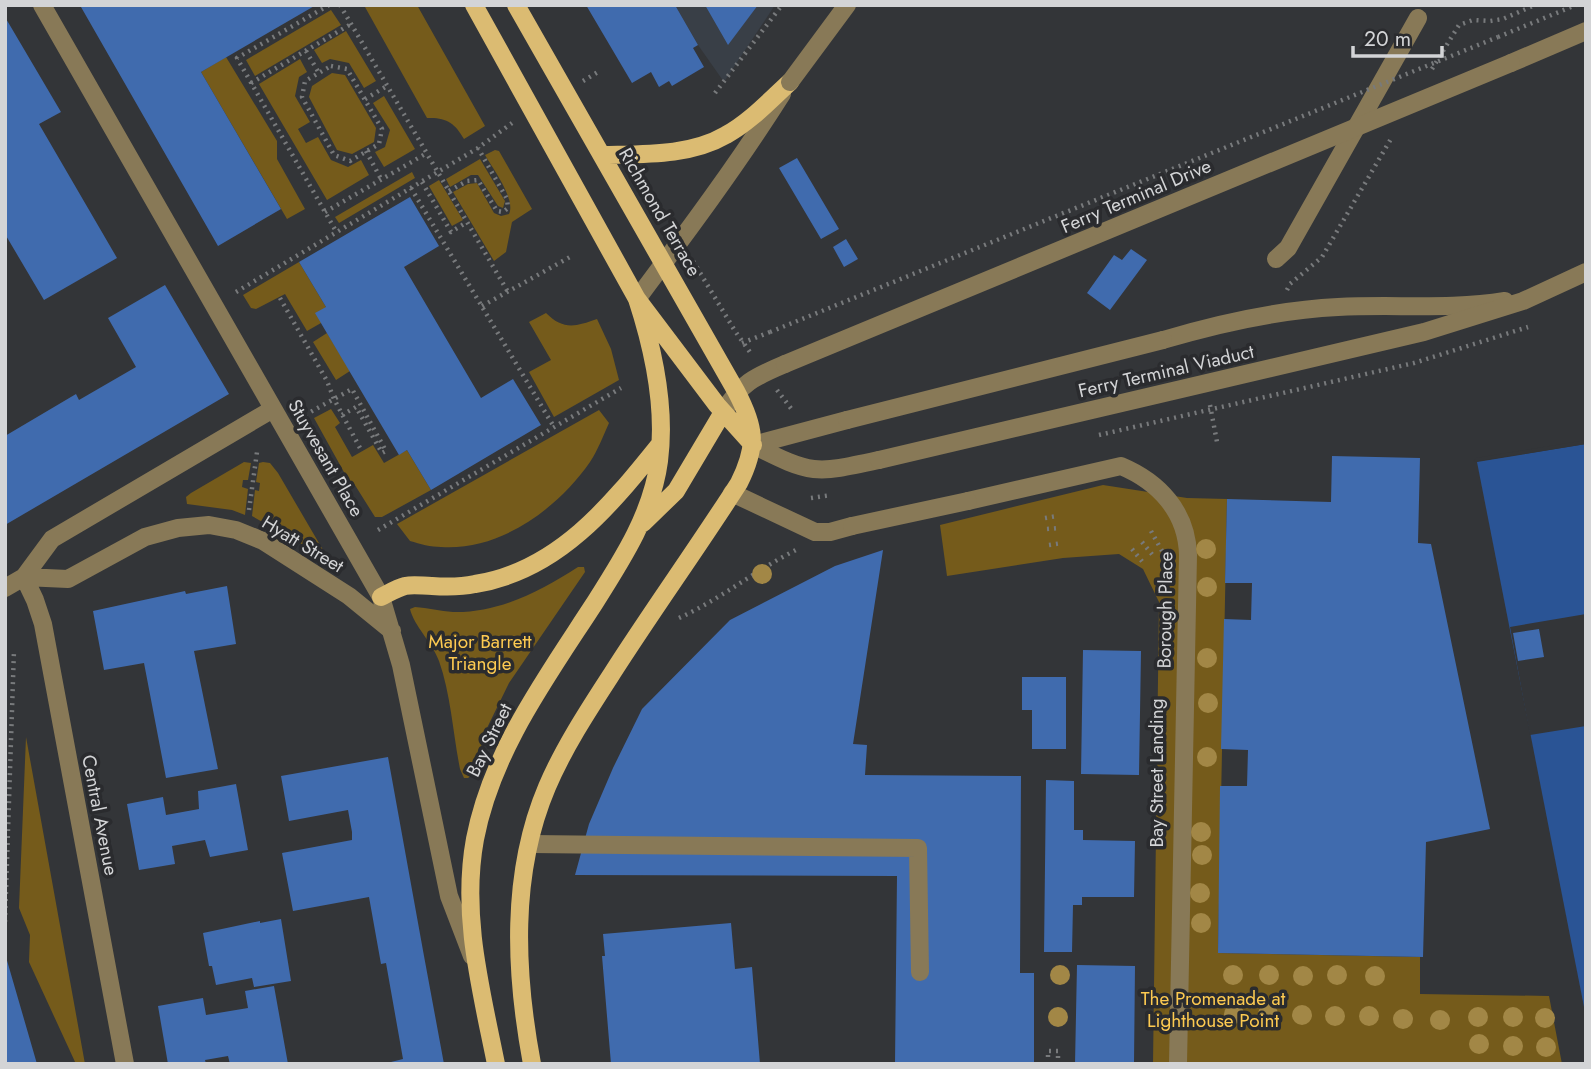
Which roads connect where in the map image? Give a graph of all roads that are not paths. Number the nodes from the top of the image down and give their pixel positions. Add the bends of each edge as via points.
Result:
1 (42, 5) edge
2 (474, 5) edge
3 (516, 5) edge
4 (847, 5) edge
5 (1418, 18) dead end
6 (1583, 33) edge
7 (790, 82) junction
8 (603, 155) junction
9 (1276, 259) dead end
10 (665, 263) junction
11 (1586, 272) edge
12 (1586, 278) edge
13 (637, 299) junction
14 (736, 391) junction
15 (273, 409) junction
16 (723, 412) junction
17 (660, 444) junction
18 (753, 445) junction
19 (732, 493) junction
20 (640, 525) junction
21 (24, 577) junction
22 (5, 588) edge
23 (381, 597) junction
24 (391, 631) junction
25 (531, 844) junction
26 (477, 970) junction
27 (920, 972) dead end
28 (125, 1064) edge
29 (496, 1064) edge
30 (533, 1064) edge
31 (1178, 1064) edge

1 - 15 street, Stuyvesant Place
2 - 13 main road
3 - 8 main road, Richmond Terrace
4 - 7 street, bridge
5 - 9 street via 1287,248
6 - 14 street, Ferry Terminal Drive, bridge via 754,377
7 - 8 main road via 738,127 710,143 670,152
7 - 10 street
8 - 10 main road, Richmond Terrace
10 - 13 street
10 - 14 main road, Richmond Terrace
11 - 18 street, Ferry Terminal Viaduct, bridge via 1523,301 1424,332 831,471 812,471
12 - 18 street, bridge via 1503,302 1298,310 1219,324
13 - 16 main road
13 - 17 main road, Bay Street via 657,380
14 - 16 street, Ferry Terminal Drive
14 - 18 main road, Richmond Terrace via 751,425
15 - 21 street via 52,540
15 - 23 street, Stuyvesant Place
16 - 18 main road
16 - 20 main road via 676,491
17 - 20 main road, Bay Street via 655,480
17 - 23 main road via 592,523 540,560 495,580 462,586 403,586
18 - 19 main road
19 - 25 main road via 565,752 547,788
19 - 31 street, Borough Place, bridge via 820,533 1121,466 1161,491 1184,527 1188,555
20 - 26 main road, Bay Street via 532,700 494,774 472,863 470,913
21 - 22 street
21 - 24 street, Hyatt Street via 68,579 145,537 209,525 263,541 349,597
21 - 28 street, Central Avenue via 43,624
23 - 24 street, Stuyvesant Place
24 - 26 street, Stuyvesant Place via 449,896
25 - 27 street via 918,848
25 - 30 main road via 522,890 519,953
26 - 29 main road, Bay Street

